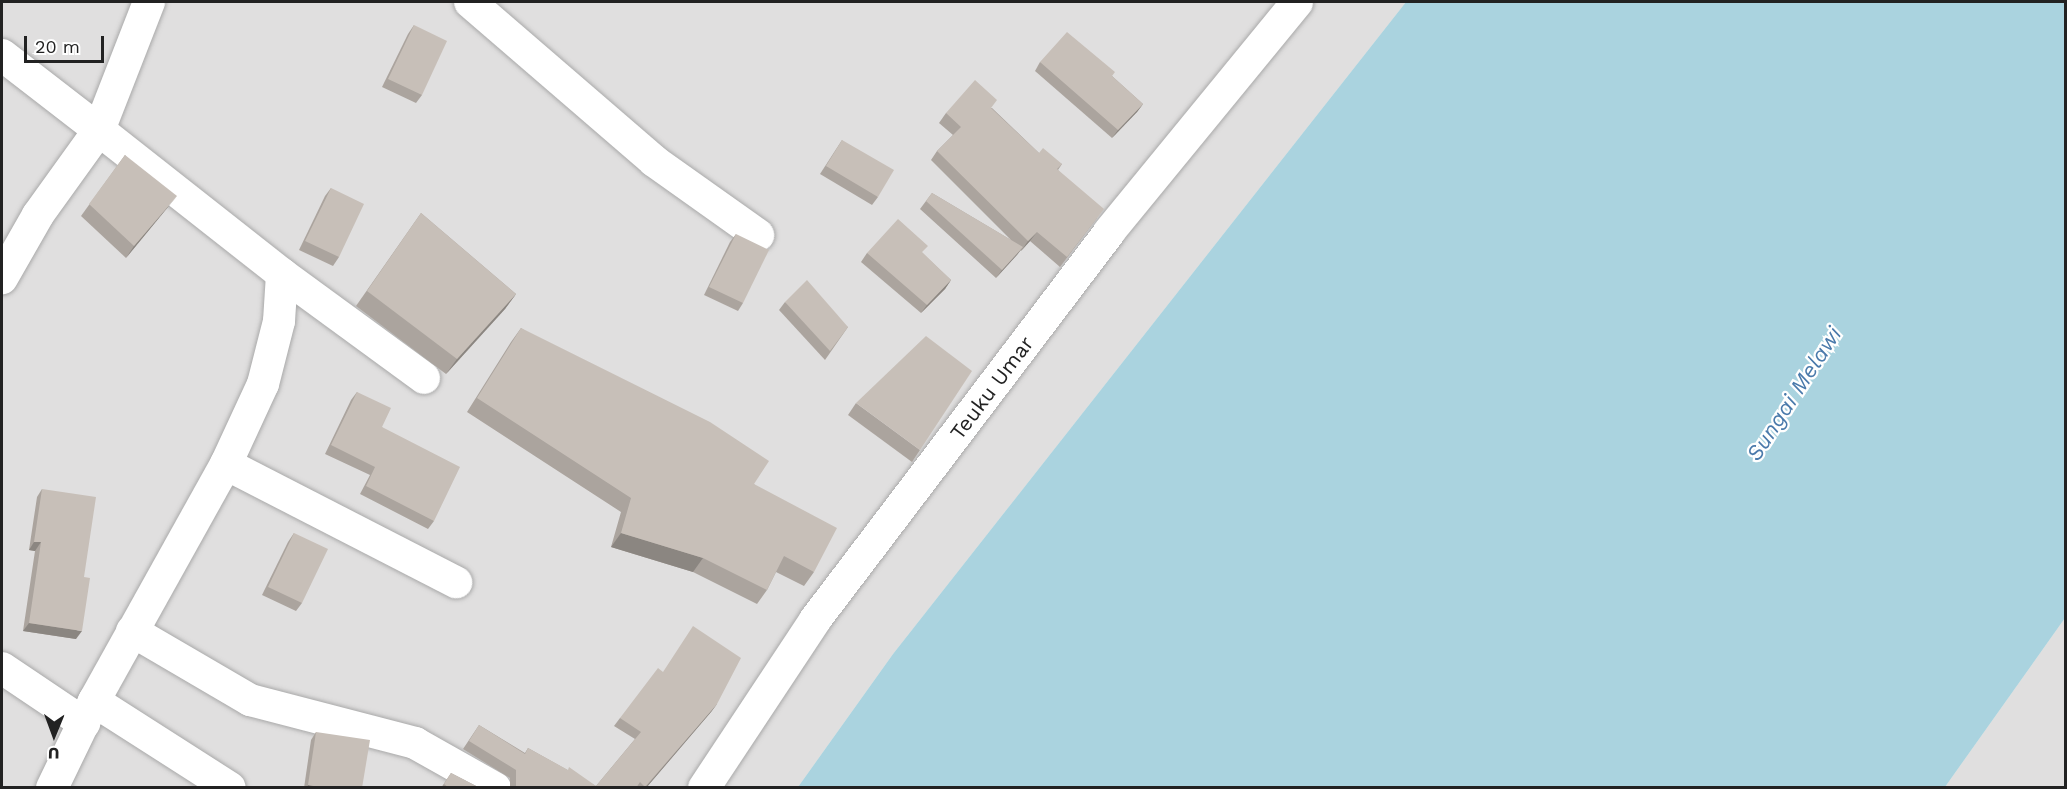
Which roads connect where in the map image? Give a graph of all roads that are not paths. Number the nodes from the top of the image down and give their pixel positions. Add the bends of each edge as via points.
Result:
1 (470, 2) edge
2 (1297, 2) edge
3 (143, 4) edge
4 (2, 55) edge
5 (99, 130) junction
6 (758, 235) dead end
7 (282, 274) junction
8 (2, 278) edge
9 (424, 378) dead end
10 (226, 464) junction
11 (456, 582) dead end
12 (132, 631) junction
13 (2, 668) edge
14 (89, 712) junction
15 (52, 788) edge
16 (230, 788) edge
17 (495, 788) edge
18 (704, 788) edge

1 - 6 street via 654,161
2 - 18 street, Teuku Umar via 1109,232 815,620
3 - 5 street
4 - 5 street
5 - 7 street
5 - 8 street via 39,215
7 - 9 street
7 - 10 street via 279,321 263,384
10 - 11 street
10 - 12 street
12 - 14 street
12 - 17 street via 250,700 415,743
13 - 14 street
14 - 15 street
14 - 16 street

